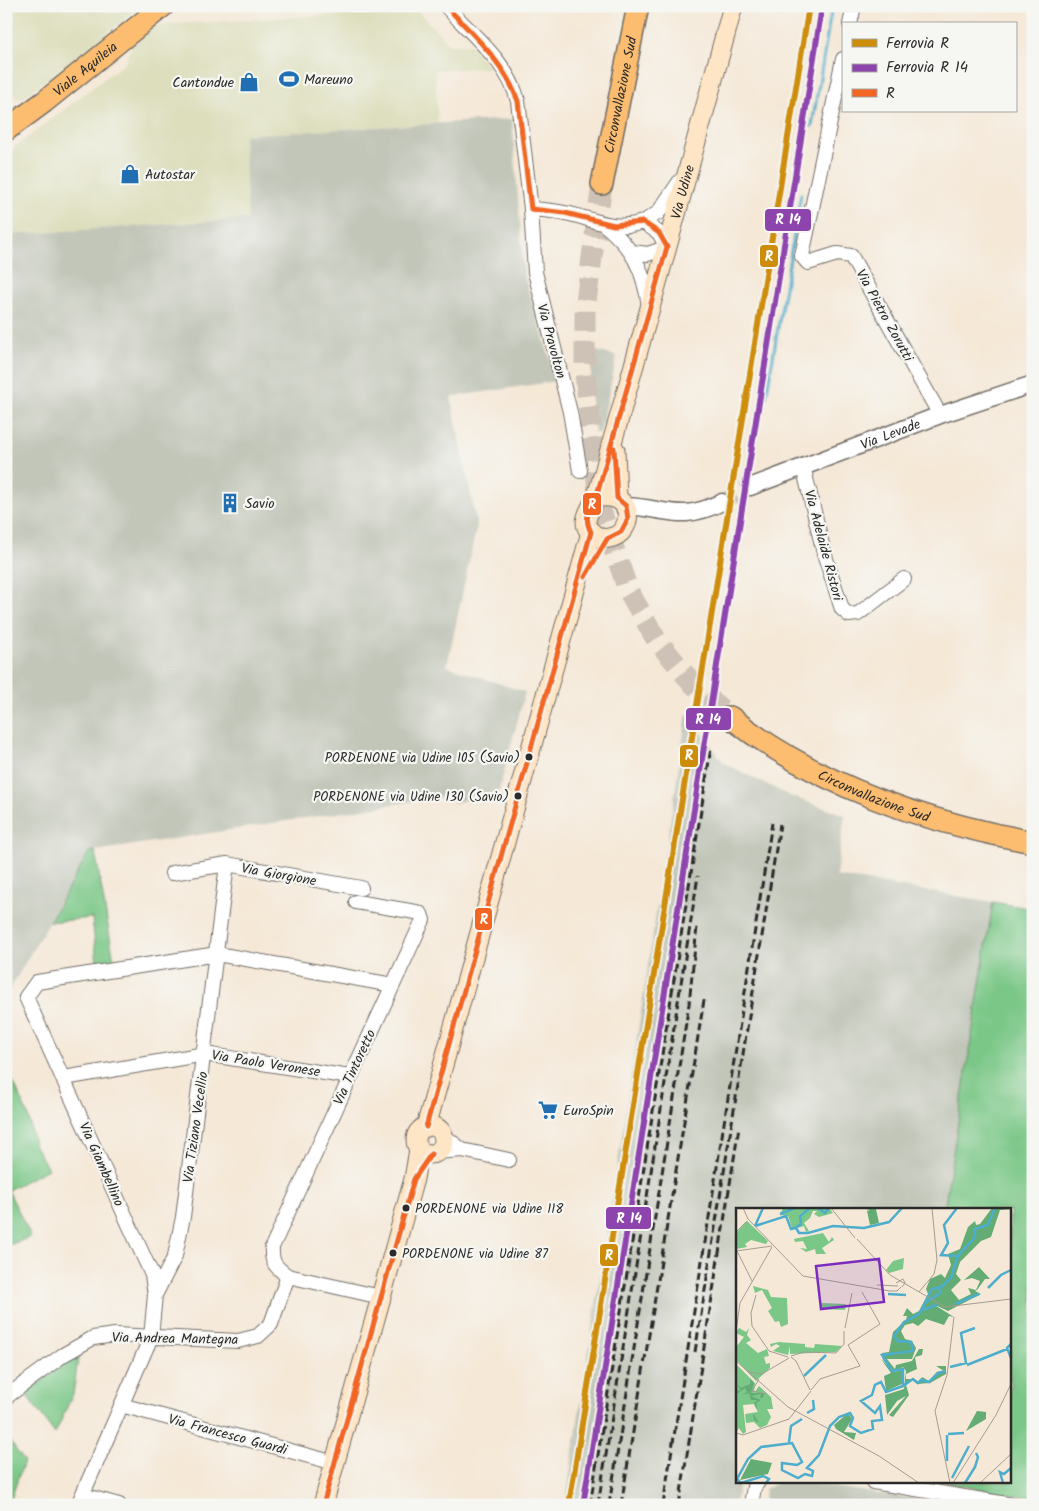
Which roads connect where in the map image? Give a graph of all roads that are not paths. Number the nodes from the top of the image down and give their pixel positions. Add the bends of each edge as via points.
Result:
1 (163, 6) edge
2 (446, 6) edge
3 (638, 6) edge
4 (733, 6) edge
5 (854, 6) edge
6 (850, 22) edge
7 (842, 64) edge
8 (6, 130) edge
9 (690, 163) junction
10 (602, 184) tunnel mouth
11 (531, 209) junction
12 (643, 222) junction
13 (605, 225) junction
14 (667, 247) junction
15 (632, 252) junction
16 (650, 311) junction
17 (1033, 384) edge
18 (940, 415) junction
19 (614, 436) junction
20 (803, 466) junction
21 (580, 471) dead end
22 (750, 487) tunnel mouth
23 (596, 498) junction
24 (722, 502) tunnel mouth
25 (624, 508) junction
26 (599, 536) junction
27 (904, 579) dead end
28 (730, 717) tunnel mouth
29 (1033, 842) edge
30 (227, 864) junction
31 (172, 873) dead end
32 (361, 888) dead end
33 (356, 902) dead end
34 (217, 954) junction
35 (393, 985) junction
36 (205, 1054) junction
37 (350, 1076) junction
38 (64, 1078) junction
39 (432, 1141) junction
40 (509, 1160) dead end
41 (288, 1276) junction
42 (155, 1295) junction
43 (381, 1297) junction
44 (151, 1337) junction
45 (6, 1397) edge
46 (121, 1405) junction
47 (335, 1462) junction
48 (756, 1484) edge
49 (885, 1484) edge
50 (80, 1500) edge
51 (119, 1505) edge
52 (323, 1505) edge
53 (751, 1505) edge
54 (1013, 1505) edge

1 - 8 main road, Viale Aquileia
2 - 11 street, Via Pravolton via 496,60 514,85
3 - 10 main road, Circonvallazione Sud
4 - 9 main road, Via Udine
5 - 6 street
7 - 18 street, Via Pietro Zorutti via 802,256 808,263 837,254 851,256
9 - 12 street via 658,214
9 - 14 main road, Via Udine
11 - 13 street via 564,213
11 - 21 street, Via Pravolton via 535,272 570,412
12 - 13 street via 622,227
12 - 14 street via 659,233
13 - 15 street
14 - 15 street via 648,254
14 - 16 main road, Via Udine
15 - 16 street via 645,284
16 - 19 main road, Via Udine
17 - 18 street, Via Levade
18 - 20 street, Via Levade
19 - 23 main road, Via Udine
19 - 25 main road
20 - 22 street, Via Levade
20 - 27 street, Via Adelaide Ristori via 842,610 858,614
23 - 25 main road via 606,496
23 - 26 main road via 586,514 586,525
24 - 25 street via 685,514 651,507
25 - 26 main road via 621,532
26 - 39 main road via 573,598 436,1095
28 - 29 main road, Circonvallazione Sud via 784,755 856,792 911,812
30 - 31 street
30 - 32 street, Via Giorgione
30 - 34 street, Via Giorgione
33 - 35 street, Via Tintoretto via 421,914 420,928
34 - 35 street
34 - 36 street, Via Tiziano Vecellio
34 - 38 street, Via Giambellino via 36,982 26,997
35 - 37 street, Via Tintoretto
36 - 37 street, Via Paolo Veronese
36 - 38 street, Via Paolo Veronese
36 - 42 street, Via Tiziano Vecellio via 175,1256
37 - 41 street, Via Tintoretto via 272,1247 272,1261
38 - 42 street, Via Giambellino via 152,1275
39 - 40 street
39 - 43 main road via 414,1179
41 - 43 street
41 - 44 street, Via Andrea Mantegna via 271,1324 258,1336 238,1341
42 - 44 street, Via Giambellino
43 - 47 main road
44 - 45 street, Via Andrea Mantegna via 116,1335 93,1338 63,1355
44 - 46 street, Via Giambellino
46 - 47 street, Via Francesco Guardi
46 - 50 street, Via Giambellino
47 - 52 main road
48 - 53 street
49 - 54 street
50 - 51 street

